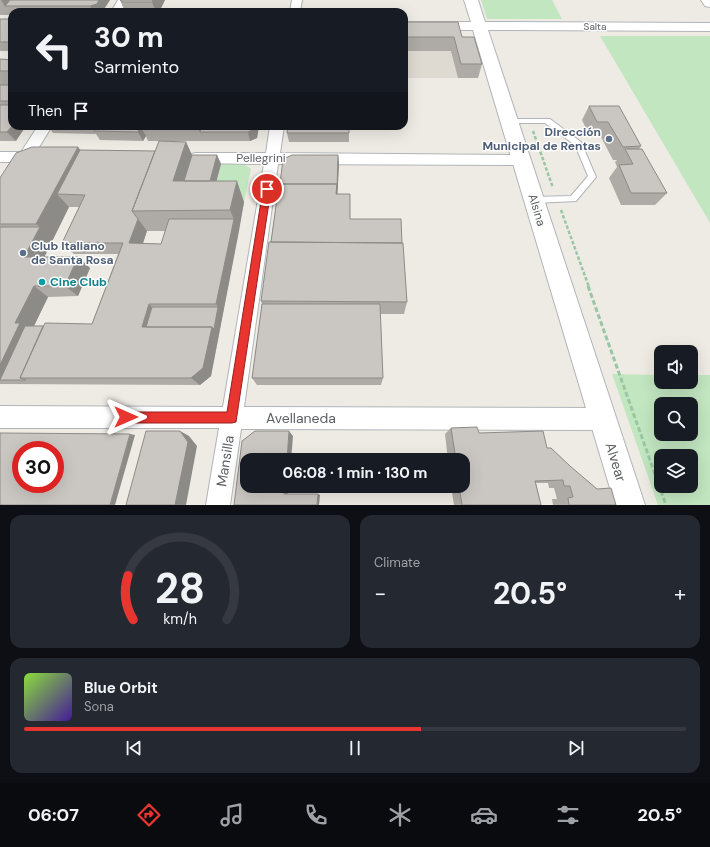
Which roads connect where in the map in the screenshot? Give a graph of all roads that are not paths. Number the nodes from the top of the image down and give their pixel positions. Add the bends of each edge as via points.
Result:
1 (471, 0) edge
2 (708, 0) edge
3 (710, 2) edge
4 (408, 26) edge
5 (480, 26) junction
6 (710, 27) edge
7 (509, 121) junction
8 (42, 130) edge
9 (276, 130) edge
10 (0, 157) edge
11 (25, 157) junction
12 (50, 157) edge
13 (181, 158) edge
14 (272, 158) junction
15 (522, 160) junction
16 (0, 198) edge
17 (534, 200) junction
18 (0, 417) edge
19 (232, 418) junction
20 (603, 419) junction
21 (218, 505) edge
22 (630, 505) edge

1 - 5 street, Alsina
2 - 3 street
4 - 5 street, Salta
5 - 6 street, Salta
5 - 7 street, Alsina
7 - 15 street, Alsina
7 - 17 lane via 547,121 578,144 592,177 573,198
8 - 11 street
9 - 14 street, Mansilla
10 - 11 street
11 - 12 street
11 - 16 street
13 - 14 street, Pellegrini
14 - 15 street, Pellegrini
14 - 19 street, Mansilla
15 - 17 street, Alsina
17 - 20 street, Alsina
18 - 19 street, Avellaneda
19 - 20 street, Avellaneda
19 - 21 street, Mansilla
20 - 22 street, Alvear

